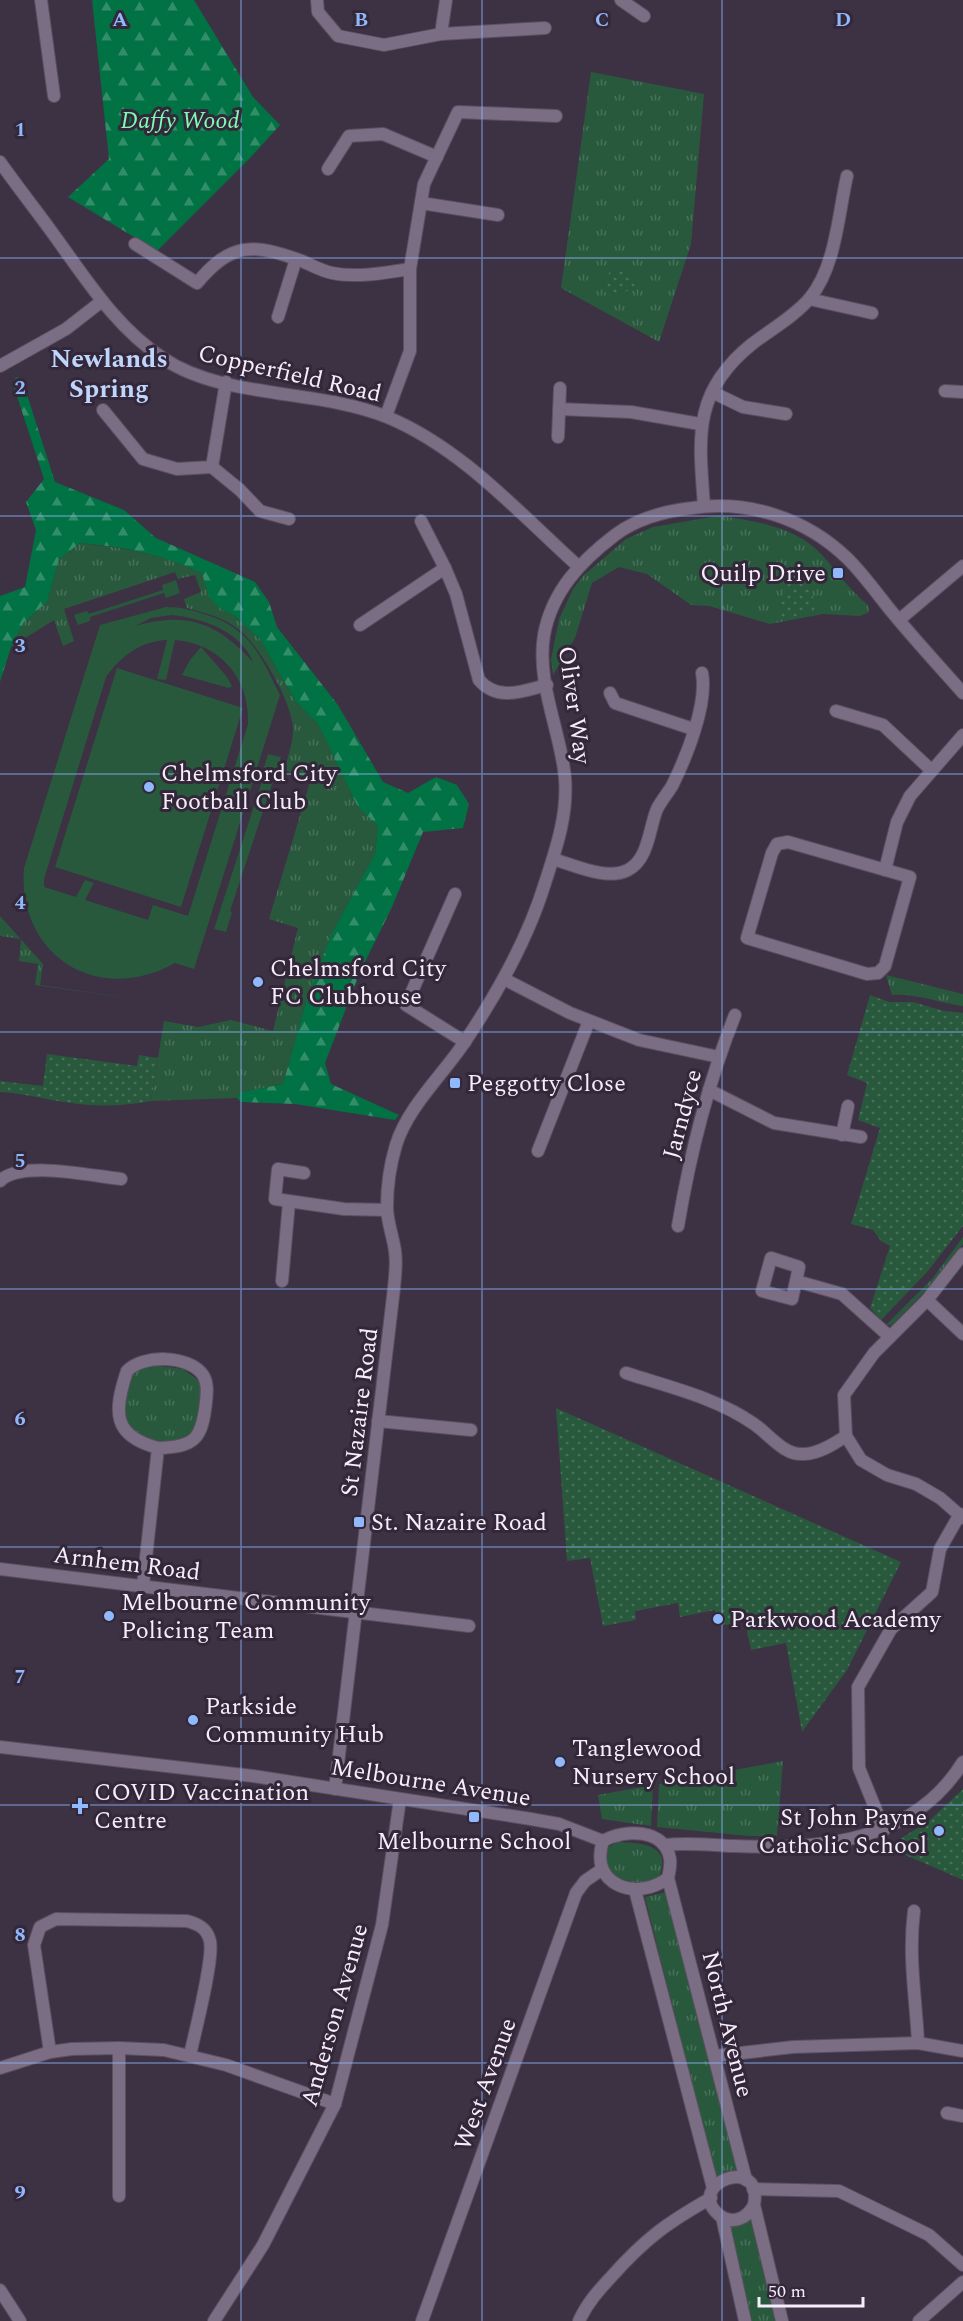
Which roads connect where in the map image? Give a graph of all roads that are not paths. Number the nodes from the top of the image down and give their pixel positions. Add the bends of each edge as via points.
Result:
1 (41, 0) edge
2 (317, 0) edge
3 (446, 0) edge
4 (621, 0) edge
5 (644, 16) dead end
6 (545, 28) dead end
7 (441, 34) junction
8 (54, 96) dead end
9 (556, 116) dead end
10 (437, 157) junction
11 (0, 162) edge
12 (328, 169) dead end
13 (847, 176) dead end
14 (421, 203) junction
15 (498, 215) dead end
16 (135, 244) dead end
17 (296, 259) junction
18 (410, 269) junction
19 (809, 299) junction
20 (102, 301) junction
21 (872, 313) dead end
22 (278, 317) dead end
23 (0, 366) edge
24 (226, 382) junction
25 (560, 388) dead end
26 (712, 392) junction
27 (945, 392) dead end
28 (963, 392) edge
29 (559, 409) junction
30 (103, 410) dead end
31 (786, 414) dead end
32 (386, 416) junction
33 (700, 424) junction
34 (558, 437) dead end
35 (212, 467) junction
36 (704, 506) junction
37 (289, 519) dead end
38 (421, 521) dead end
39 (578, 566) junction
40 (963, 566) edge
41 (445, 568) junction
42 (899, 620) junction
43 (360, 625) dead end
44 (702, 673) dead end
45 (547, 685) junction
46 (610, 693) dead end
47 (963, 693) edge
48 (836, 711) dead end
49 (693, 729) junction
50 (963, 735) edge
51 (930, 769) junction
52 (553, 859) junction
53 (885, 870) junction
54 (455, 894) dead end
55 (504, 979) junction
56 (735, 1015) dead end
57 (590, 1021) junction
58 (465, 1042) junction
59 (719, 1057) junction
60 (709, 1090) junction
61 (848, 1106) dead end
62 (842, 1135) junction
63 (861, 1137) dead end
64 (538, 1151) dead end
65 (304, 1173) dead end
66 (121, 1179) dead end
67 (0, 1181) edge
68 (290, 1202) junction
69 (387, 1210) junction
70 (678, 1226) dead end
71 (395, 1254) joint
72 (963, 1254) edge
73 (282, 1281) dead end
74 (796, 1281) dead end
75 (927, 1300) junction
76 (963, 1334) edge
77 (890, 1336) junction
78 (626, 1374) dead end
79 (378, 1421) junction
80 (471, 1430) dead end
81 (846, 1436) junction
82 (158, 1448) junction
83 (961, 1516) edge
84 (0, 1569) edge
85 (143, 1585) junction
86 (357, 1611) junction
87 (469, 1626) dead end
88 (0, 1747) edge
89 (963, 1762) edge
90 (335, 1789) junction
91 (400, 1799) junction
92 (884, 1830) junction
93 (603, 1841) junction
94 (664, 1845) junction
95 (601, 1870) junction
96 (668, 1878) junction
97 (635, 1890) junction
98 (914, 1911) dead end
99 (918, 2043) junction
100 (119, 2048) junction
101 (963, 2050) edge
102 (50, 2052) junction
103 (190, 2055) junction
104 (715, 2056) junction
105 (0, 2068) edge
106 (335, 2104) junction
107 (946, 2113) dead end
108 (963, 2116) edge
109 (749, 2185) junction
110 (712, 2193) junction
111 (118, 2196) dead end
112 (754, 2205) junction
113 (722, 2217) junction
114 (963, 2265) edge
115 (963, 2282) edge
116 (0, 2290) edge
117 (20, 2321) edge
118 (214, 2321) edge
119 (422, 2321) edge
120 (579, 2321) edge
121 (745, 2321) edge
122 (782, 2321) edge
123 (919, 2321) edge

1 - 8 street
2 - 7 street via 318,12 338,36 384,45
3 - 7 street
4 - 5 street
6 - 7 street
9 - 10 street via 458,112
10 - 12 street via 383,134 349,136
10 - 14 street via 424,184
11 - 20 street, Copperfield Road
13 - 19 street via 824,276
14 - 15 street
14 - 18 street
16 - 17 street via 197,284 213,264 236,249 278,252
17 - 18 street via 332,273 380,274
17 - 22 street
18 - 32 street via 410,351
19 - 21 street
19 - 26 street via 747,348
20 - 23 street via 66,329
20 - 24 street, Copperfield Road via 129,332 165,360 200,376
24 - 32 street, Copperfield Road via 319,398
24 - 35 street
25 - 29 street
26 - 31 street via 743,408
26 - 33 street
27 - 28 street
29 - 33 street via 631,412
29 - 34 street
30 - 35 street via 143,459 177,469
32 - 39 street, Copperfield Road via 432,440 477,474
33 - 36 street
35 - 37 street via 260,511
36 - 39 street, Oliver Way via 646,519 622,530
36 - 42 street, Oliver Way via 765,511 811,531 847,559
38 - 41 street
39 - 45 street, Oliver Way via 563,588 544,635
40 - 42 street
41 - 43 street
41 - 45 street via 476,670 488,690 506,694
42 - 47 street, Oliver Way
44 - 49 street via 705,688
45 - 52 street, Oliver Way via 565,779 565,806
46 - 49 street via 615,703
48 - 51 street via 883,725
49 - 52 street via 638,862 628,870 610,874
50 - 51 street
51 - 53 street via 897,822
52 - 55 street, Oliver Way via 531,923
53 - 53 street via 910,877 885,966 878,974 747,938 777,844 788,842
54 - 58 street via 406,1005
55 - 57 street
55 - 58 street, Oliver Way
56 - 59 street, Jarndyce
57 - 59 street via 639,1040
57 - 64 street
58 - 69 street, Oliver Way via 397,1141
59 - 60 street, Jarndyce
60 - 62 street via 774,1124
60 - 70 street, Jarndyce via 689,1163
61 - 62 street
62 - 63 street
65 - 68 street via 278,1169 275,1199
66 - 67 street via 30,1170 6,1175
68 - 69 street
68 - 73 street
69 - 71 street, Oliver Way
71 - 79 street, St Nazaire Road
72 - 75 street
74 - 77 street via 842,1294
75 - 76 street
75 - 77 street
77 - 81 street via 844,1395
78 - 81 street via 713,1403 754,1423 782,1447 803,1455
79 - 80 street
79 - 86 street, St Nazaire Road
81 - 83 street via 861,1460 887,1475 916,1484
82 - 82 street via 183,1446 197,1437 204,1422 206,1383 202,1374 183,1364 143,1361 127,1371 120,1423 130,1438
82 - 85 street
83 - 92 street via 940,1549 932,1592 891,1629 858,1687 859,1768
84 - 85 street, Arnhem Road
85 - 86 street, Arnhem Road
86 - 87 street, Arnhem Road
86 - 90 street, St Nazaire Road
88 - 90 street, Melbourne Avenue
89 - 92 street via 941,1791
90 - 91 street, Melbourne Avenue
91 - 93 street, Melbourne Avenue via 559,1824
91 - 106 street, Anderson Avenue via 382,1925
92 - 94 street via 828,1845
93 - 94 street via 633,1832
93 - 95 street via 598,1854
94 - 96 street via 671,1860
95 - 97 street via 616,1884
95 - 119 street, West Avenue via 576,1893
96 - 97 street via 656,1888
96 - 104 street, North Avenue
97 - 110 street
98 - 99 street via 910,1953
99 - 101 street
99 - 104 street via 794,2047
100 - 102 street
100 - 103 street
100 - 111 street
102 - 103 street via 34,1945 40,1927 56,1919 187,1921 206,1931 210,1950
102 - 105 street
103 - 106 street
104 - 109 street, North Avenue
106 - 118 street, Anderson Avenue via 263,2245
107 - 108 street
109 - 110 street via 728,2177
109 - 112 street, North Avenue
109 - 114 street via 839,2191 929,2235
110 - 113 street via 713,2208
110 - 120 street via 643,2241 587,2303
112 - 113 street via 746,2216
112 - 122 street, North Avenue
113 - 121 street
115 - 123 street
116 - 117 street

